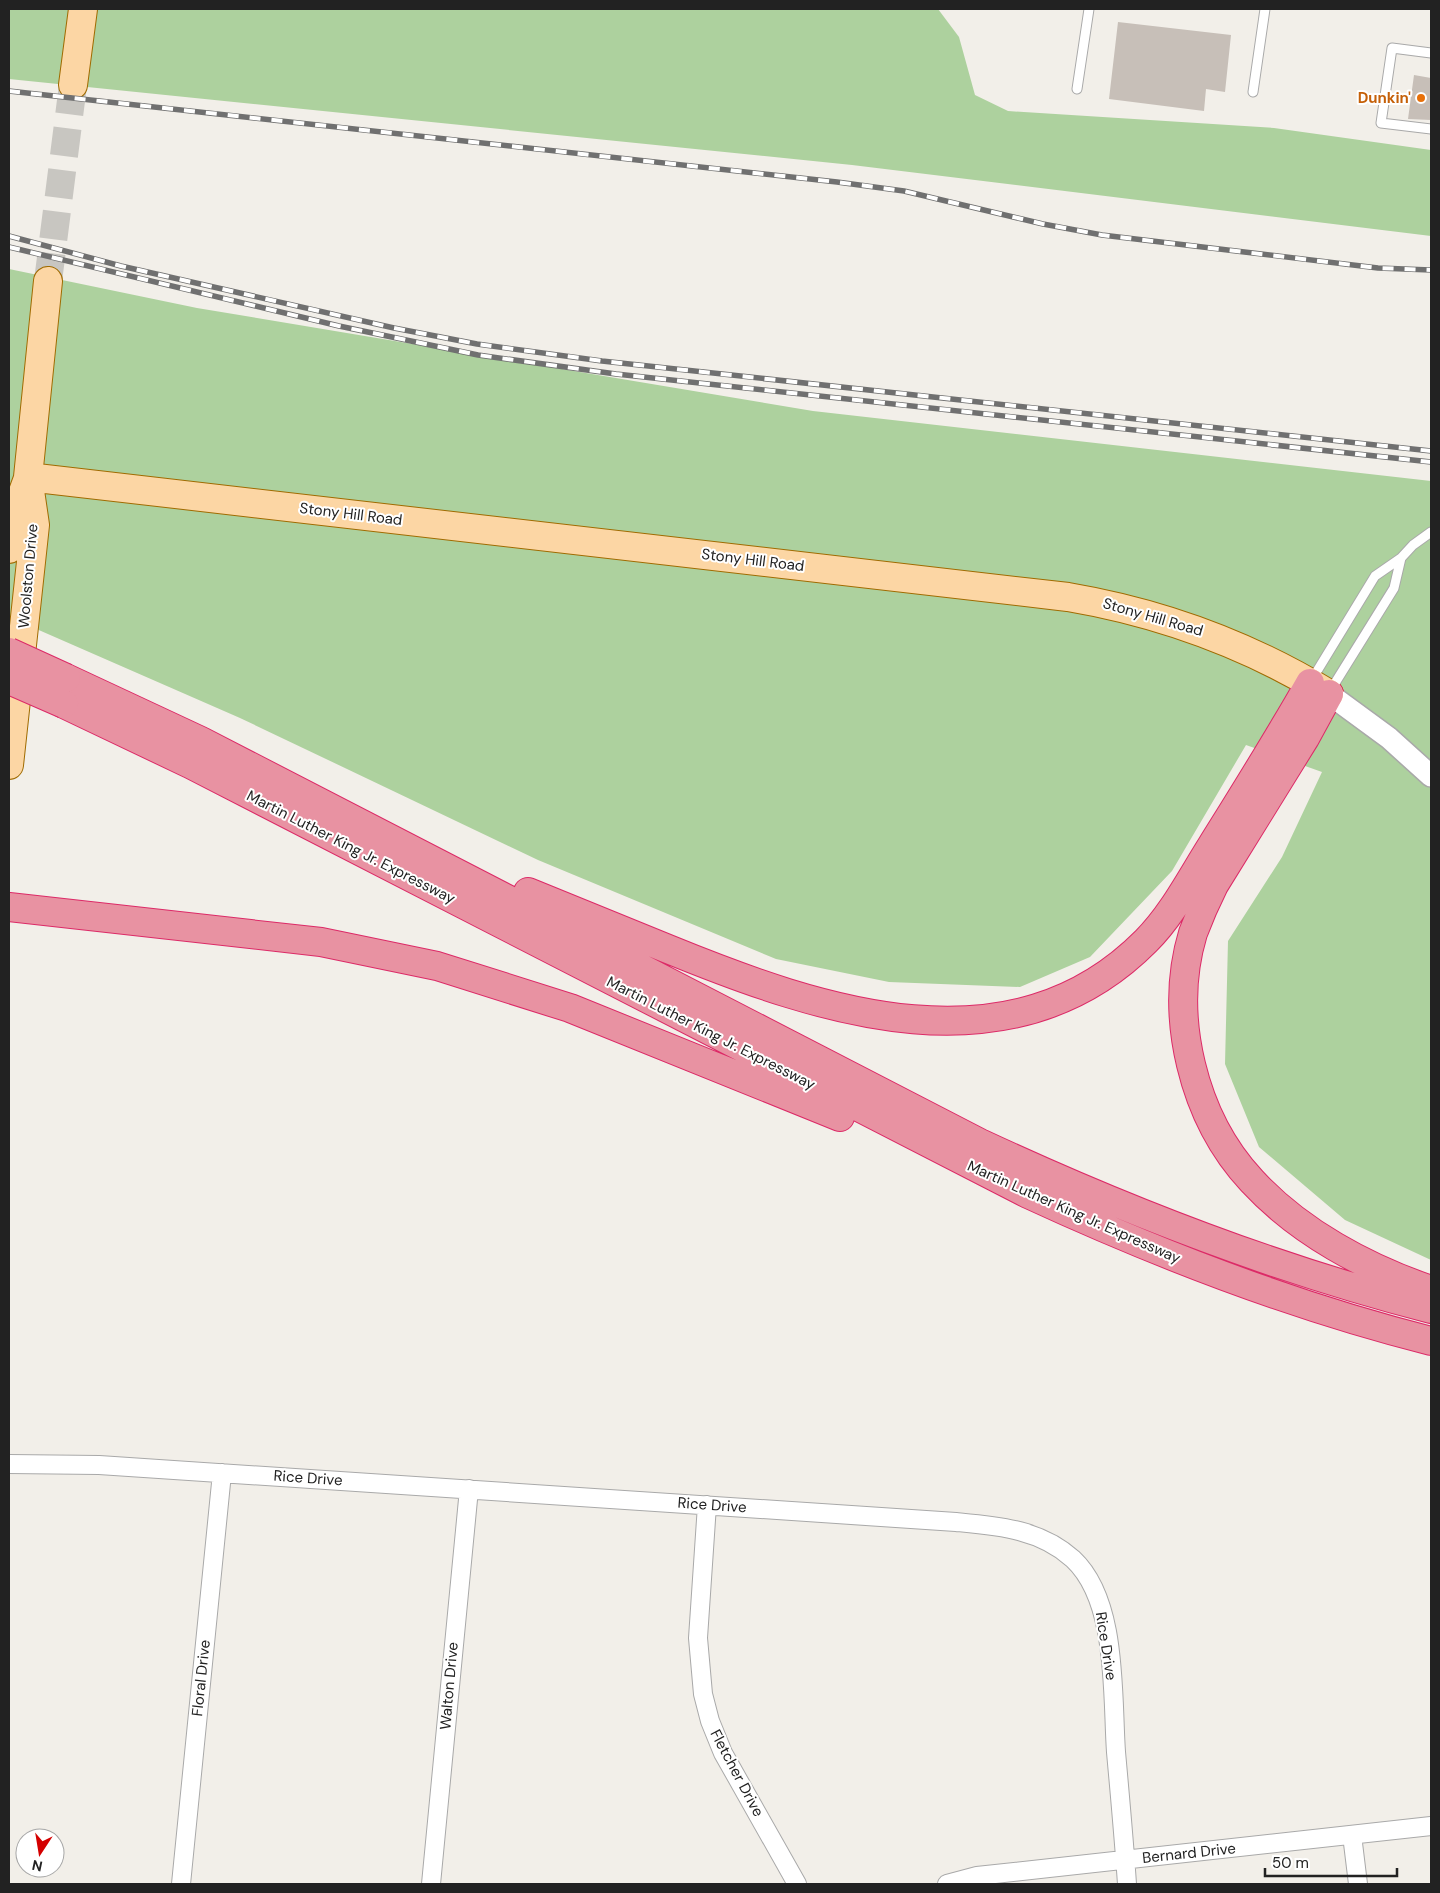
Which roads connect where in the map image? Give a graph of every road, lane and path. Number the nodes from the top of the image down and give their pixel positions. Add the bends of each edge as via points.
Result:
1 (83, 9) edge
2 (1089, 9) edge
3 (1265, 9) edge
4 (1431, 53) edge
5 (73, 86) tunnel mouth
6 (1077, 89) dead end
7 (1254, 92) dead end
8 (1431, 129) edge
9 (48, 281) tunnel mouth
10 (28, 477) junction
11 (1431, 532) edge
12 (9, 549) edge
13 (1401, 558) junction
14 (9, 652) edge
15 (9, 680) edge
16 (1319, 689) junction
17 (65, 691) junction
18 (9, 764) edge
19 (1431, 776) edge
20 (362, 824) junction
21 (9, 907) edge
22 (1028, 1194) junction
23 (1431, 1290) edge
24 (1431, 1309) edge
25 (1431, 1341) edge
26 (9, 1464) edge
27 (222, 1473) junction
28 (469, 1489) junction
29 (707, 1505) junction
30 (1431, 1826) edge
31 (1352, 1835) junction
32 (1125, 1860) junction
33 (180, 1884) edge
34 (431, 1884) edge
35 (797, 1884) edge
36 (947, 1884) edge
37 (1127, 1884) edge
38 (1358, 1884) edge

1 - 5 main road
2 - 6 lane
3 - 7 lane
4 - 8 lane via 1392,48 1381,123
9 - 10 main road, Woolston Drive
10 - 12 main road, Woolston Drive via 12,522
10 - 16 main road, Stony Hill Road via 1068,596 1136,610 1200,630 1259,655
10 - 18 main road, Woolston Drive via 35,525
11 - 13 lane
13 - 16 lane via 1394,588
13 - 16 lane via 1375,576
14 - 17 highway, Martin Luther King Jr. Expressway, bridge
15 - 17 highway, Martin Luther King Jr. Expressway, bridge
16 - 19 street, Stony Hill Road via 1389,738
16 - 20 highway via 1286,726 1176,903 1148,940 1091,986 1045,1006 994,1019 913,1019 786,994 726,973
16 - 23 highway via 1305,738 1202,909 1193,934 1186,980 1187,1040 1197,1088 1207,1114 1251,1180 1291,1217 1338,1248 1396,1277
17 - 20 highway, Martin Luther King Jr. Expressway via 201,741
17 - 22 highway, Martin Luther King Jr. Expressway via 190,764
20 - 24 highway, Martin Luther King Jr. Expressway via 962,1134 1039,1170 1218,1244 1340,1285
21 - 22 highway via 321,942 396,956 477,977 615,1025
22 - 25 highway, Martin Luther King Jr. Expressway via 1208,1271 1332,1313
26 - 27 street, Rice Drive via 99,1465
27 - 28 street, Rice Drive
27 - 33 street, Floral Drive
28 - 29 street, Rice Drive
28 - 34 street, Walton Drive
29 - 32 street, Rice Drive via 998,1526 1043,1539 1074,1560 1084,1572 1104,1620 1112,1680
29 - 35 street, Fletcher Drive via 698,1638 703,1694 723,1753
30 - 31 street, Bernard Drive
31 - 32 street, Bernard Drive
31 - 38 street
32 - 36 street, Bernard Drive via 977,1876
32 - 37 street, Rice Drive

